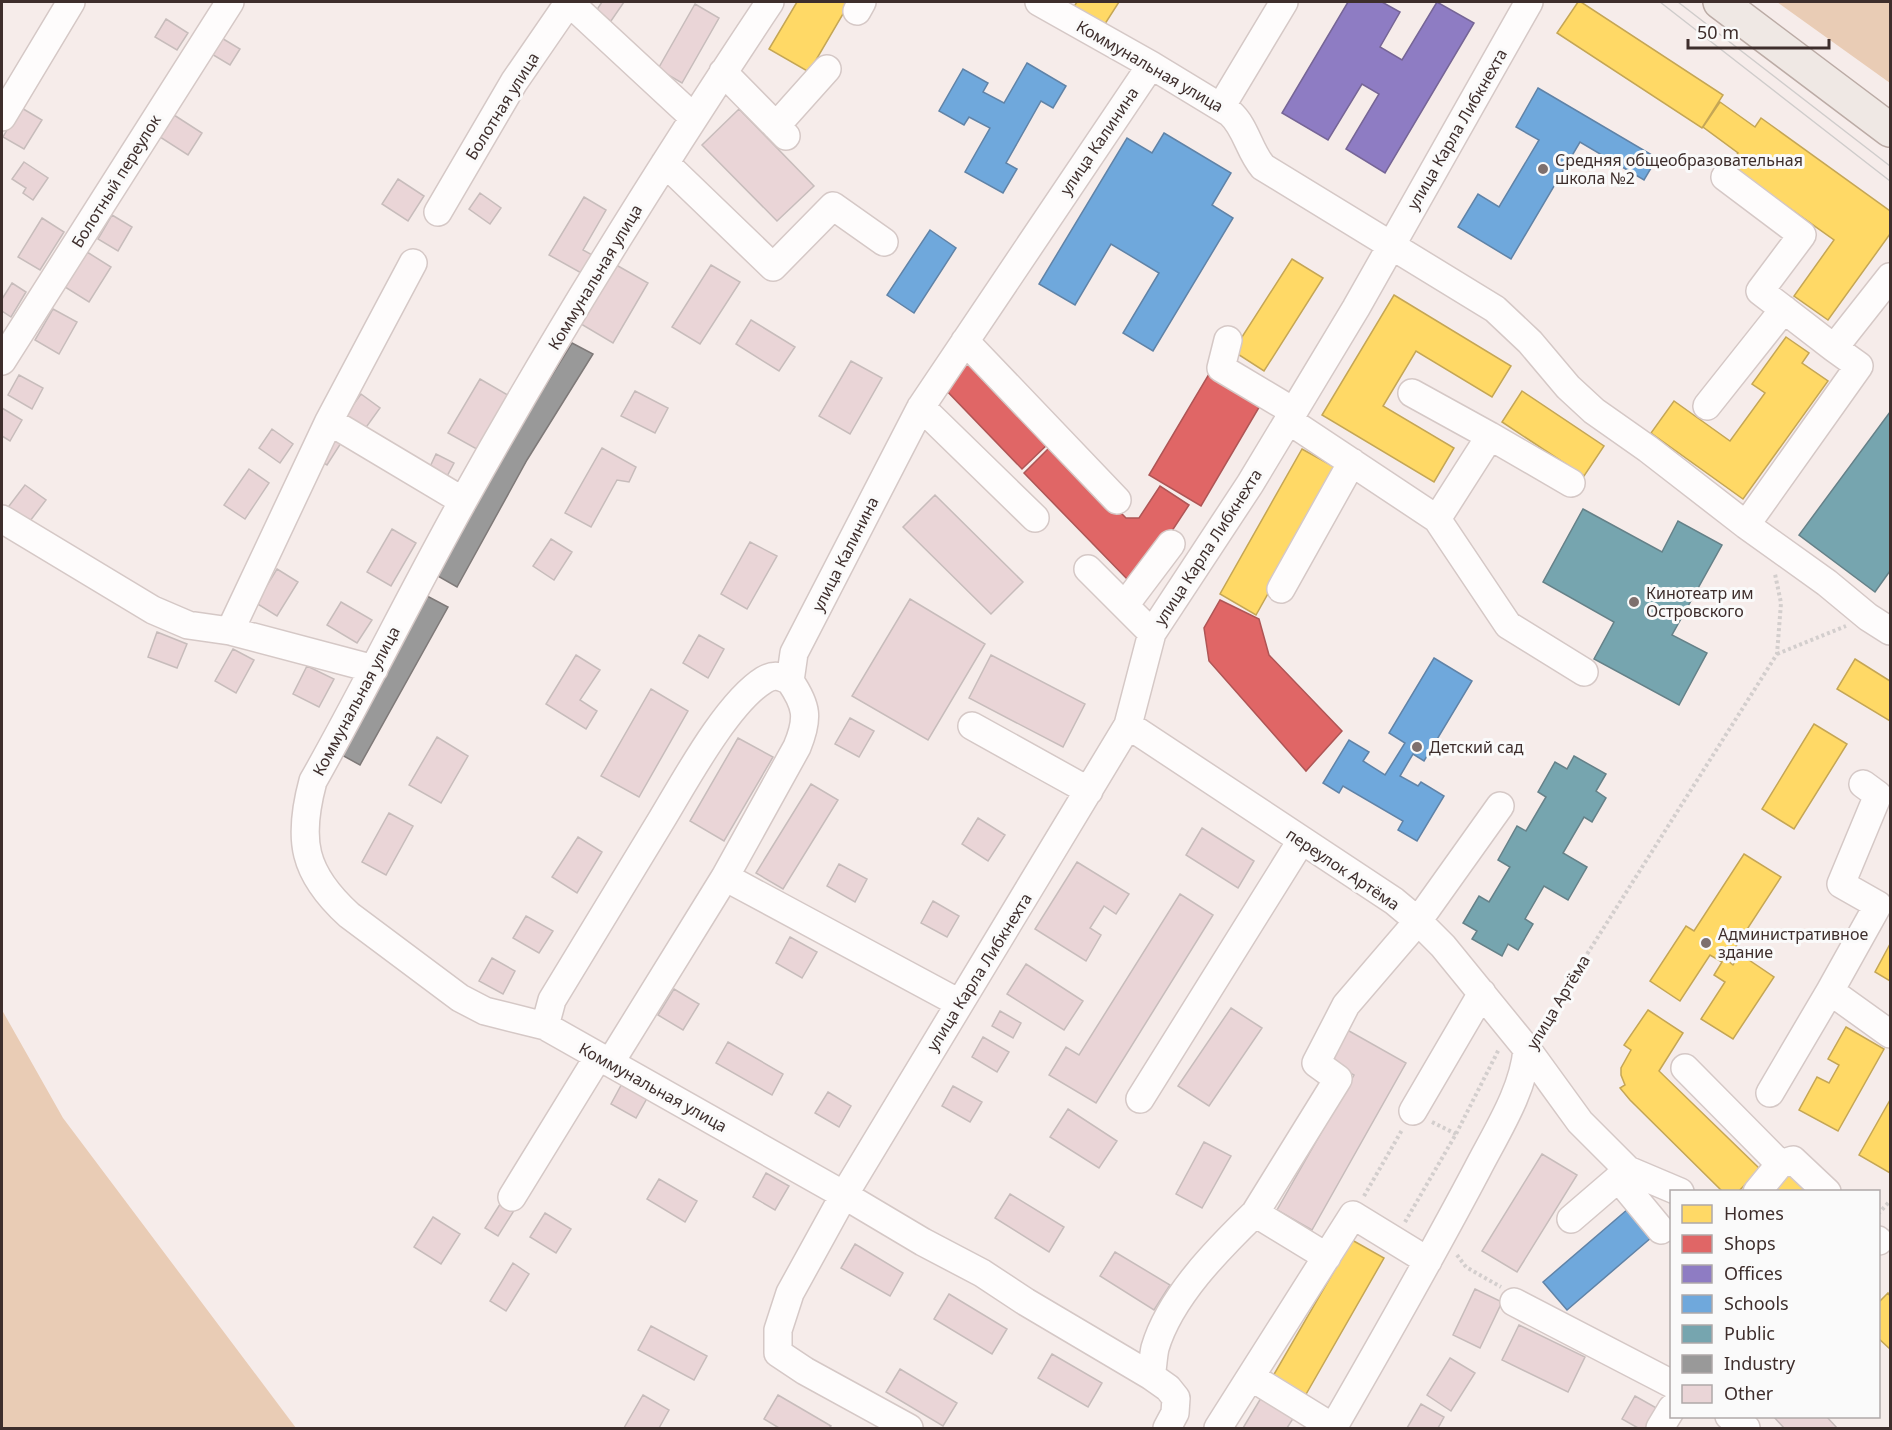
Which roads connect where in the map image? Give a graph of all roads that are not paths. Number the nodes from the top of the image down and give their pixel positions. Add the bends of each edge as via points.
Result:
1 (71, 2) edge
2 (230, 2) edge
3 (569, 2) edge
4 (770, 2) edge
5 (1284, 2) edge
6 (1529, 2) edge
7 (1720, 2) edge
8 (1046, 3) edge
9 (1151, 65) junction
10 (827, 69) dead end
11 (723, 72) junction
12 (1221, 108) junction
13 (2, 117) edge
14 (693, 117) junction
15 (1890, 130) edge
16 (665, 163) junction
17 (1725, 177) dead end
18 (438, 212) dead end
19 (884, 242) dead end
20 (1391, 246) junction
21 (413, 263) dead end
22 (1890, 277) edge
23 (1784, 309) junction
24 (965, 340) junction
25 (1228, 340) dead end
26 (1834, 348) junction
27 (2, 361) edge
28 (1412, 393) dead end
29 (1707, 406) dead end
30 (921, 407) junction
31 (1291, 416) junction
32 (329, 421) junction
33 (1490, 436) junction
34 (1352, 462) junction
35 (1571, 483) dead end
36 (1117, 500) dead end
37 (463, 501) junction
38 (1035, 518) dead end
39 (2, 519) edge
40 (1437, 519) junction
41 (1746, 525) junction
42 (1171, 544) dead end
43 (1088, 569) dead end
44 (1281, 589) dead end
45 (1125, 606) junction
46 (1879, 624) edge
47 (231, 631) junction
48 (1152, 633) junction
49 (374, 669) junction
50 (1584, 672) dead end
51 (790, 681) junction
52 (1128, 725) junction
53 (972, 726) dead end
54 (1863, 784) dead end
55 (1089, 791) junction
56 (1500, 806) dead end
57 (1301, 841) junction
58 (725, 877) junction
59 (1418, 921) junction
60 (1830, 991) junction
61 (1482, 993) junction
62 (959, 1003) junction
63 (545, 1026) junction
64 (1890, 1034) edge
65 (1519, 1038) junction
66 (604, 1060) junction
67 (1685, 1068) dead end
68 (1770, 1093) dead end
69 (1140, 1099) dead end
70 (1413, 1111) road end
71 (1780, 1164) junction
72 (1623, 1174) junction
73 (1677, 1190) edge
74 (1757, 1190) edge
75 (1826, 1190) edge
76 (844, 1195) junction
77 (512, 1197) dead end
78 (1255, 1213) junction
79 (1571, 1219) dead end
80 (1661, 1230) dead end
81 (1434, 1252) junction
82 (1327, 1257) junction
83 (1514, 1302) road end
84 (1151, 1376) junction
85 (1251, 1377) junction
86 (1670, 1383) edge
87 (1670, 1410) edge
88 (1732, 1418) edge
89 (909, 1428) edge
90 (1167, 1428) edge
91 (1218, 1428) edge
92 (1334, 1428) edge
93 (1660, 1428) edge
94 (1746, 1428) edge

1 - 13 street
2 - 27 street, Болотный переулок
3 - 14 street
3 - 18 street, Болотная улица via 514,82
4 - 11 street, Коммунальная улица
5 - 12 street
6 - 20 street, улица Карла Либкнехта
7 - 15 main road
8 - 9 street, Коммунальная улица
9 - 12 street, Коммунальная улица
9 - 24 street, улица Калинина
10 - 11 street via 781,131
11 - 14 street, Коммунальная улица
12 - 20 street, Коммунальная улица via 1237,119 1263,168
14 - 16 street, Коммунальная улица
16 - 19 street via 773,267 833,206
16 - 37 street, Коммунальная улица
17 - 23 street via 1802,235 1760,291
20 - 31 street, улица Карла Либкнехта
20 - 41 street, Коммунальная улица via 1495,309 1594,411
21 - 32 street
22 - 26 street
23 - 26 street
23 - 29 street
24 - 30 street, улица Калинина
24 - 36 street
25 - 31 street via 1221,368
26 - 41 street via 1859,366
28 - 33 street
30 - 38 street
30 - 51 street, улица Калинина via 794,653
31 - 34 street
31 - 48 street, улица Карла Либкнехта
32 - 37 street
32 - 47 street
33 - 35 street
33 - 40 street
34 - 40 street
34 - 44 street
37 - 49 street, Коммунальная улица
39 - 47 street via 153,610 188,625
40 - 50 street via 1508,625
41 - 46 street, Коммунальная улица
42 - 45 street
43 - 45 street
45 - 48 street
47 - 49 street
48 - 52 street, улица Карла Либкнехта
49 - 63 street, Коммунальная улица via 313,781 305,810 304,835 314,872 349,915 460,998 485,1011
51 - 58 street via 802,699 806,717 803,732
51 - 63 street via 772,676 763,681 734,709 696,762 552,1000
52 - 55 street, улица Карла Либкнехта
52 - 57 street, переулок Артёма
53 - 55 street
54 - 60 street via 1878,795 1841,884 1878,905
55 - 62 street, улица Карла Либкнехта
56 - 59 street
57 - 59 street, переулок Артёма
57 - 69 street
58 - 62 street
58 - 66 street
59 - 61 street, переулок Артёма
59 - 78 street via 1346,1005 1316,1063 1338,1079
60 - 64 street
60 - 68 street
61 - 65 street, переулок Артёма
61 - 70 street
62 - 76 street, улица Карла Либкнехта
63 - 66 street, Коммунальная улица
65 - 72 street, переулок Артёма
65 - 81 street, улица Артёма via 1526,1066 1520,1082
66 - 76 street, Коммунальная улица
66 - 77 street
67 - 71 street
71 - 74 street
71 - 75 street via 1793,1160
72 - 73 street
72 - 79 street
72 - 80 street, переулок Артёма
76 - 84 street, Коммунальная улица
76 - 89 street, улица Карла Либкнехта via 790,1293 778,1330 778,1353
78 - 82 street
78 - 84 street via 1189,1285 1164,1324
81 - 82 street via 1395,1241 1353,1215
81 - 92 street, улица Артёма
82 - 85 street
83 - 86 street
84 - 90 street, Коммунальная улица via 1176,1398 1175,1413
85 - 91 street
85 - 92 street
87 - 93 street
88 - 94 street

